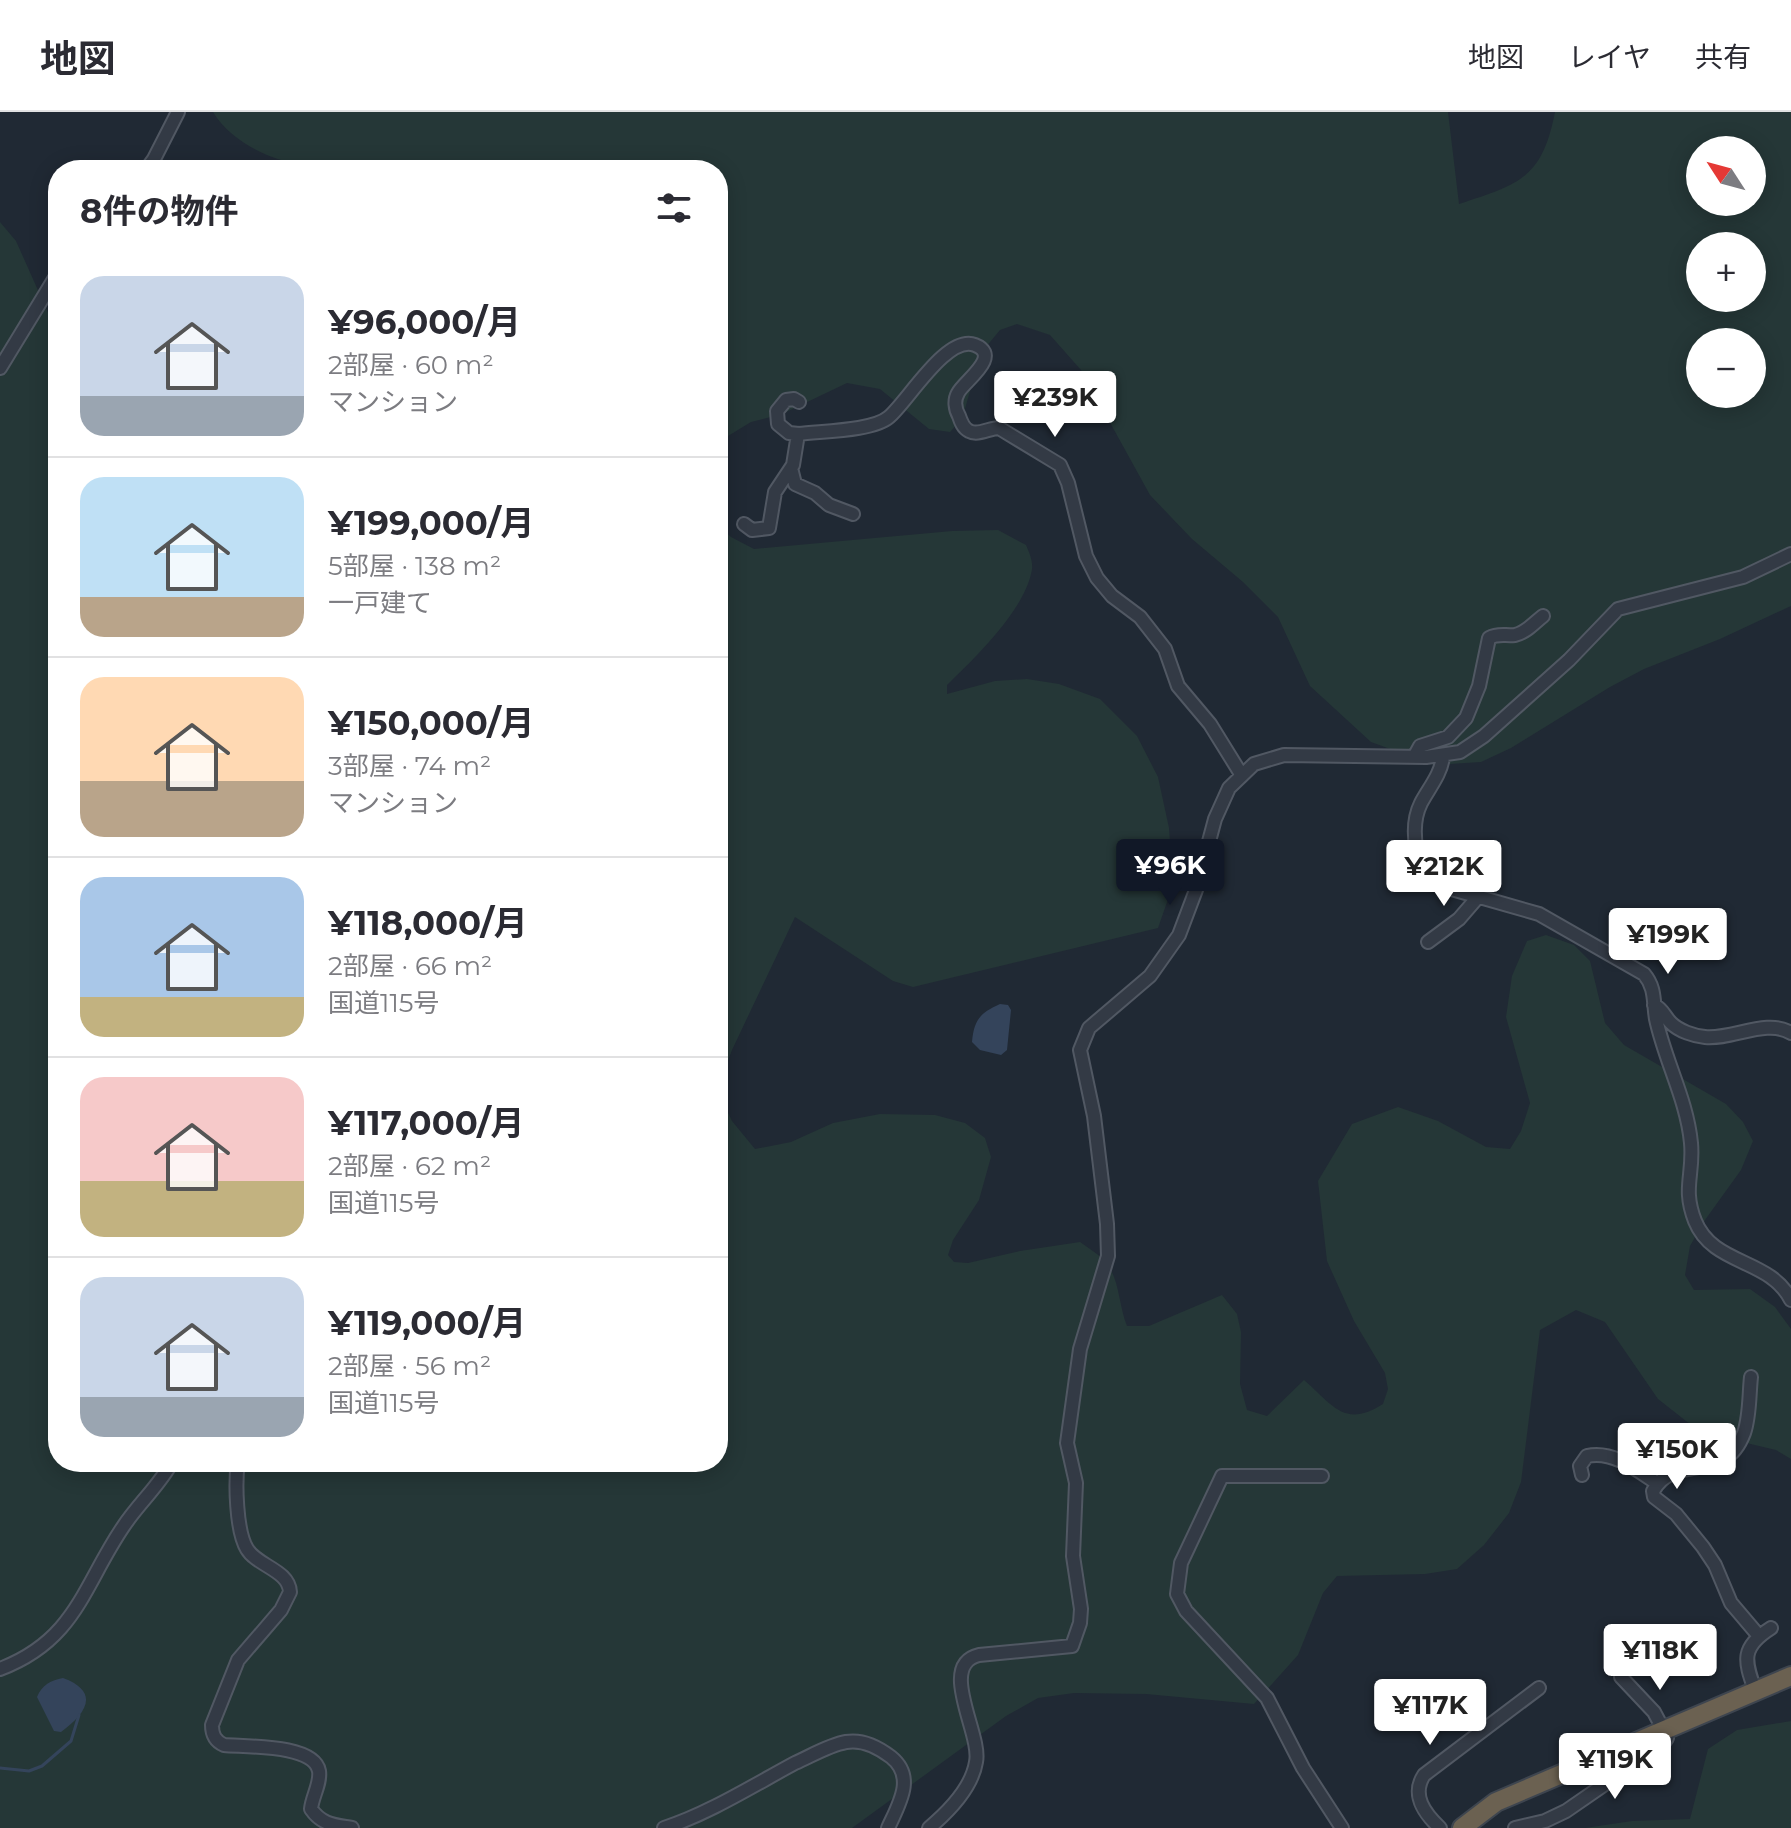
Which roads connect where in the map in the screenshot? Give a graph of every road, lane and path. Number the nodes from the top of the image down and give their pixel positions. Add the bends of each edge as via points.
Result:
1 (178, 112) edge
2 (153, 160) edge
3 (48, 289) edge
4 (0, 368) edge
5 (799, 402) dead end
6 (798, 434) junction
7 (791, 468) junction
8 (853, 514) dead end
9 (744, 524) dead end
10 (1791, 554) edge
11 (1543, 616) dead end
12 (1414, 757) junction
13 (1443, 757) junction
14 (1241, 774) junction
15 (1478, 897) junction
16 (1428, 942) dead end
17 (1654, 1005) junction
18 (1791, 1033) edge
19 (1791, 1300) edge
20 (1751, 1377) dead end
21 (164, 1472) edge
22 (237, 1472) edge
23 (1582, 1475) dead end
24 (1322, 1476) dead end
25 (1658, 1484) junction
26 (1771, 1628) dead end
27 (1759, 1636) junction
28 (0, 1669) edge
29 (1621, 1677) dead end
30 (1789, 1679) edge
31 (1539, 1688) dead end
32 (1755, 1690) junction
33 (1665, 1728) junction
34 (352, 1828) edge
35 (664, 1828) edge
36 (888, 1828) edge
37 (929, 1828) edge
38 (1342, 1828) edge
39 (1439, 1828) edge
40 (1462, 1828) edge
41 (1515, 1828) edge

1 - 2 street
3 - 4 street
5 - 6 street via 786,400 776,417 784,430
6 - 7 street
6 - 14 street via 884,420 946,354 966,344 980,348 983,364 957,395 956,411 964,427 975,433 999,428 1060,465 1097,578 1140,617 1165,649 1178,686
7 - 8 street via 797,486
7 - 9 street via 777,487 769,528 752,530
10 - 13 street via 1743,577 1618,609 1484,736
11 - 12 street via 1524,632 1489,638 1466,718 1448,737 1420,746
12 - 13 street
12 - 14 street via 1284,755
13 - 15 street via 1418,810 1417,852 1421,867 1434,880
14 - 37 street via 1219,809 1179,935 1150,976 1089,1028 1080,1050 1094,1116 1108,1256 1080,1349 1067,1443 1076,1483 1073,1556 1081,1609 1076,1637 1072,1646 968,1659 960,1681 978,1753 976,1766 966,1786
15 - 16 street
15 - 17 street via 1539,914 1644,974 1653,987
17 - 18 street via 1676,1026 1703,1037 1772,1028
17 - 19 street via 1689,1128 1687,1191 1696,1224 1712,1246 1771,1275
20 - 25 street via 1746,1424 1737,1446 1716,1465 1671,1473
21 - 28 street via 124,1525 62,1629
22 - 34 street via 244,1545 287,1582 290,1592 269,1627 238,1660 212,1725 213,1735 224,1745 271,1748 311,1760 319,1777 311,1809 327,1824
23 - 25 street via 1580,1466 1587,1456 1601,1454
24 - 38 street via 1222,1476 1181,1563 1176,1588 1186,1611 1273,1707 1303,1768
25 - 27 street via 1654,1497 1703,1547 1731,1603
26 - 27 street
27 - 32 street via 1746,1660
29 - 33 street
30 - 32 highway
31 - 39 street via 1424,1775 1420,1801
32 - 33 highway
33 - 40 highway via 1496,1802
33 - 41 street via 1663,1744 1599,1790 1556,1817
35 - 36 street via 815,1754 855,1742 878,1747 905,1775

